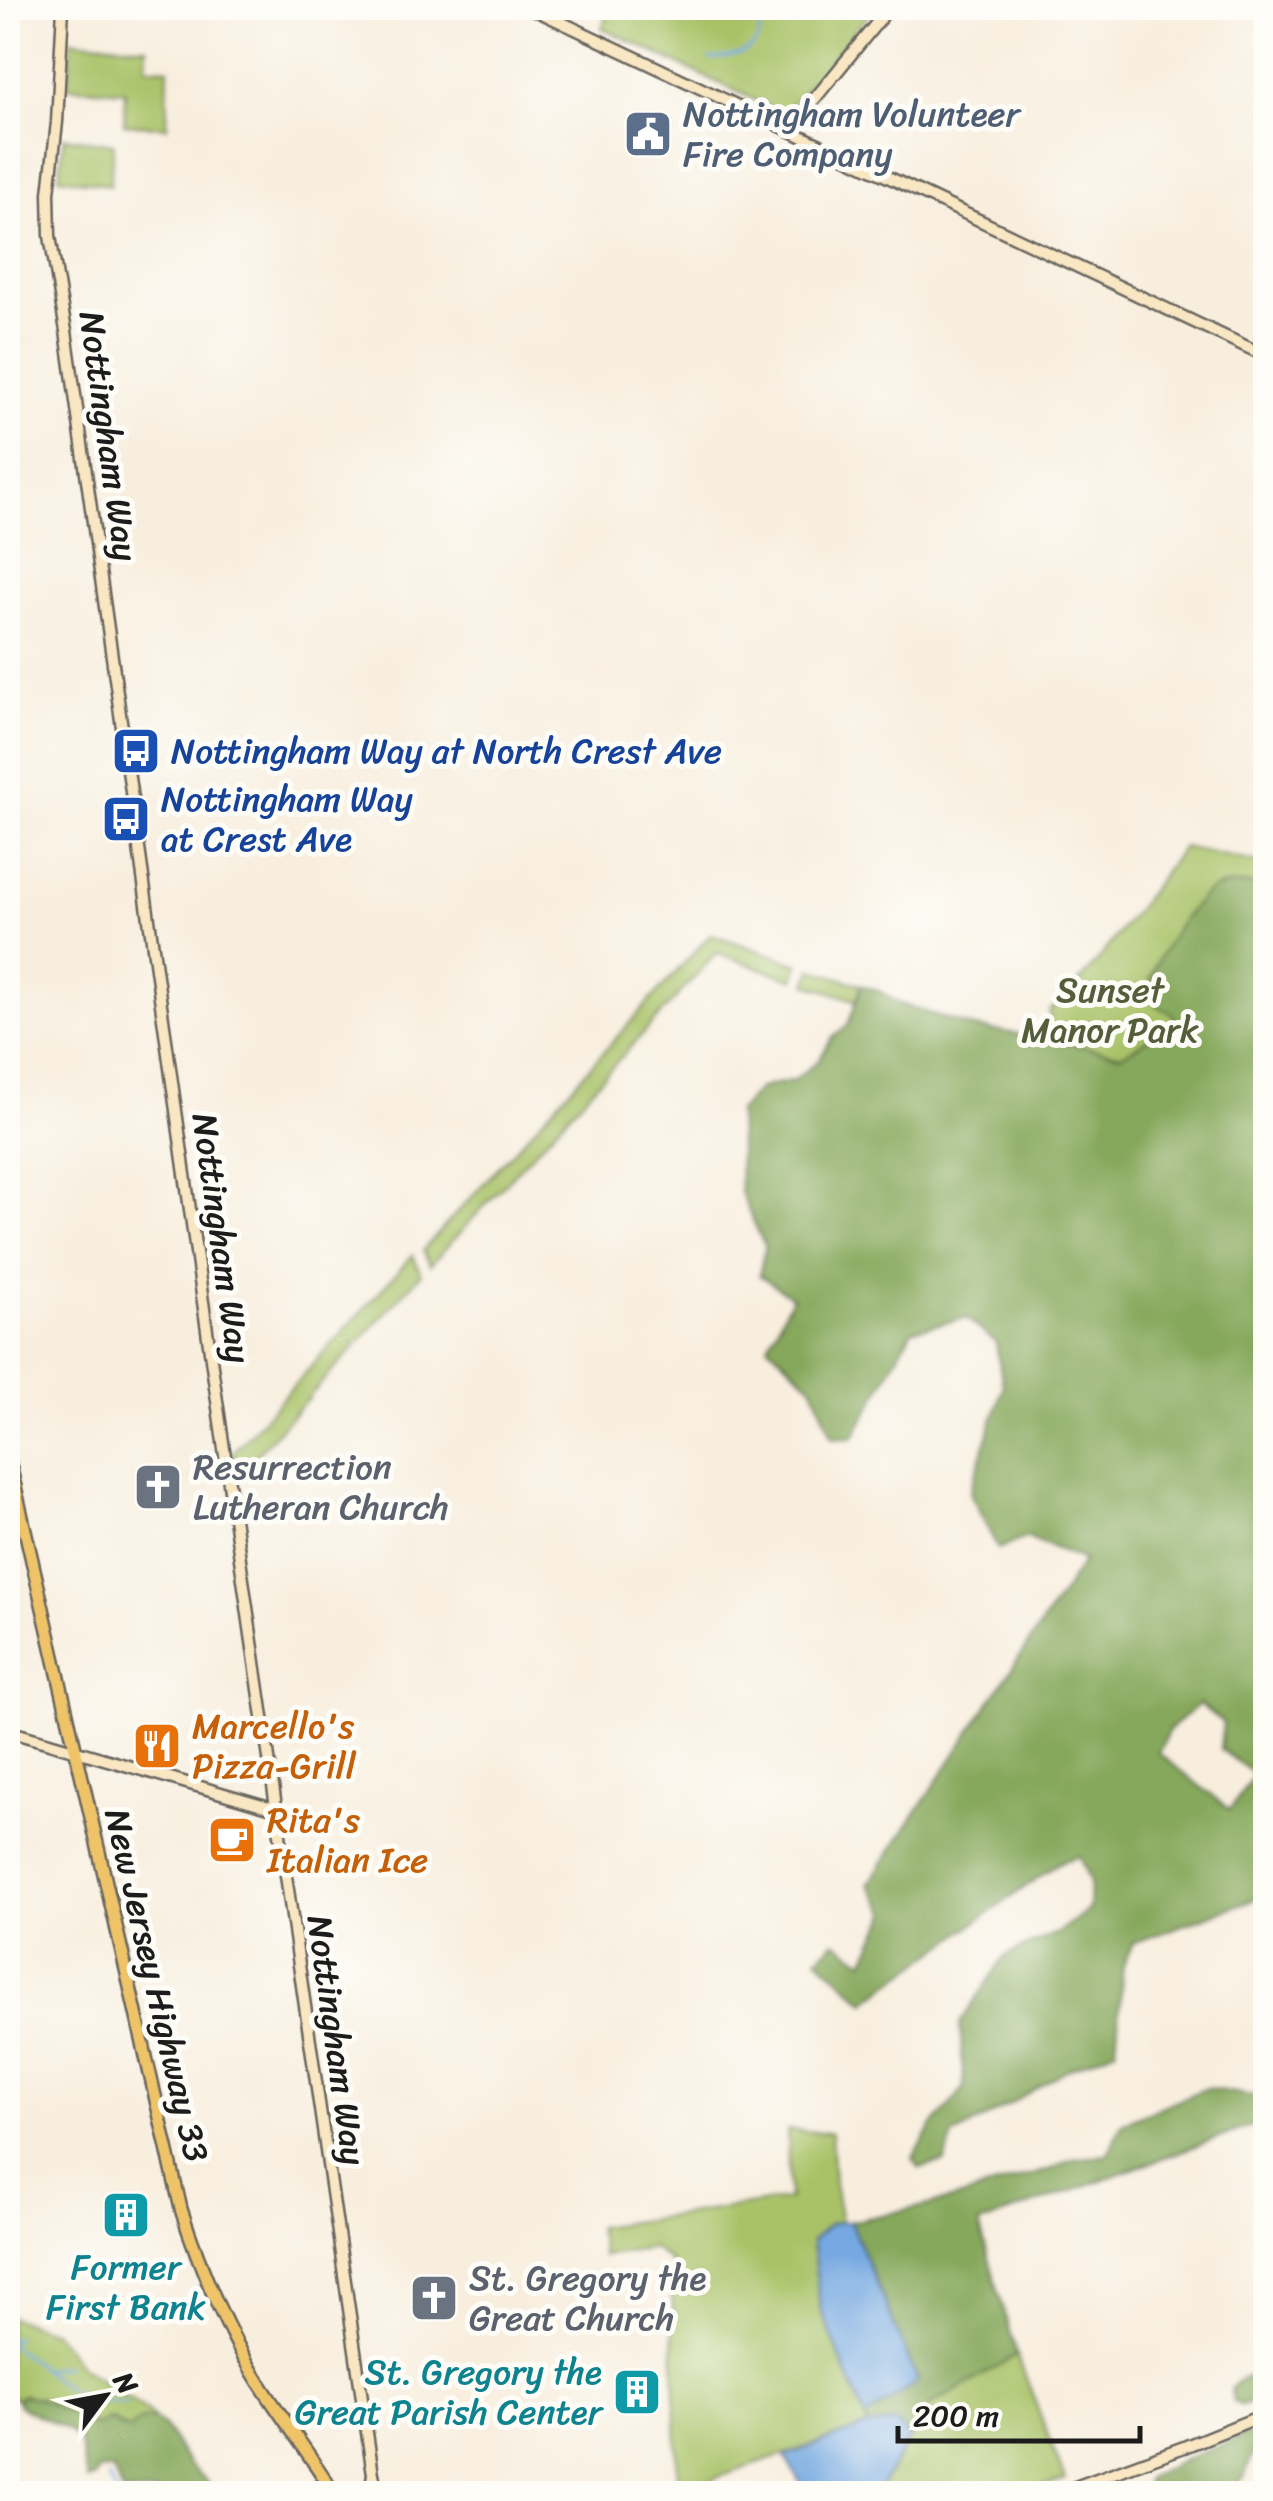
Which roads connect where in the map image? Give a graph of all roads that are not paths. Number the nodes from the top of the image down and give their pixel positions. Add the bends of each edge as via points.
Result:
1 (63, 8) edge
2 (531, 8) edge
3 (890, 8) edge
4 (790, 129) junction
5 (1266, 356) edge
6 (8, 1456) edge
7 (8, 1731) edge
8 (74, 1750) junction
9 (276, 1809) junction
10 (1266, 2414) edge
11 (373, 2474) junction
12 (334, 2494) edge
13 (366, 2494) edge
14 (378, 2494) edge
15 (1056, 2494) edge

1 - 9 street, Nottingham Way via 50,236
2 - 4 street
3 - 4 street
4 - 5 street
6 - 8 main road, New Jersey Highway 33
7 - 8 street
8 - 9 street
8 - 12 main road, New Jersey Highway 33 via 192,2244 253,2372
9 - 11 street, Nottingham Way
10 - 15 street
11 - 13 street, Nottingham Way
11 - 14 street, Nottingham Way

